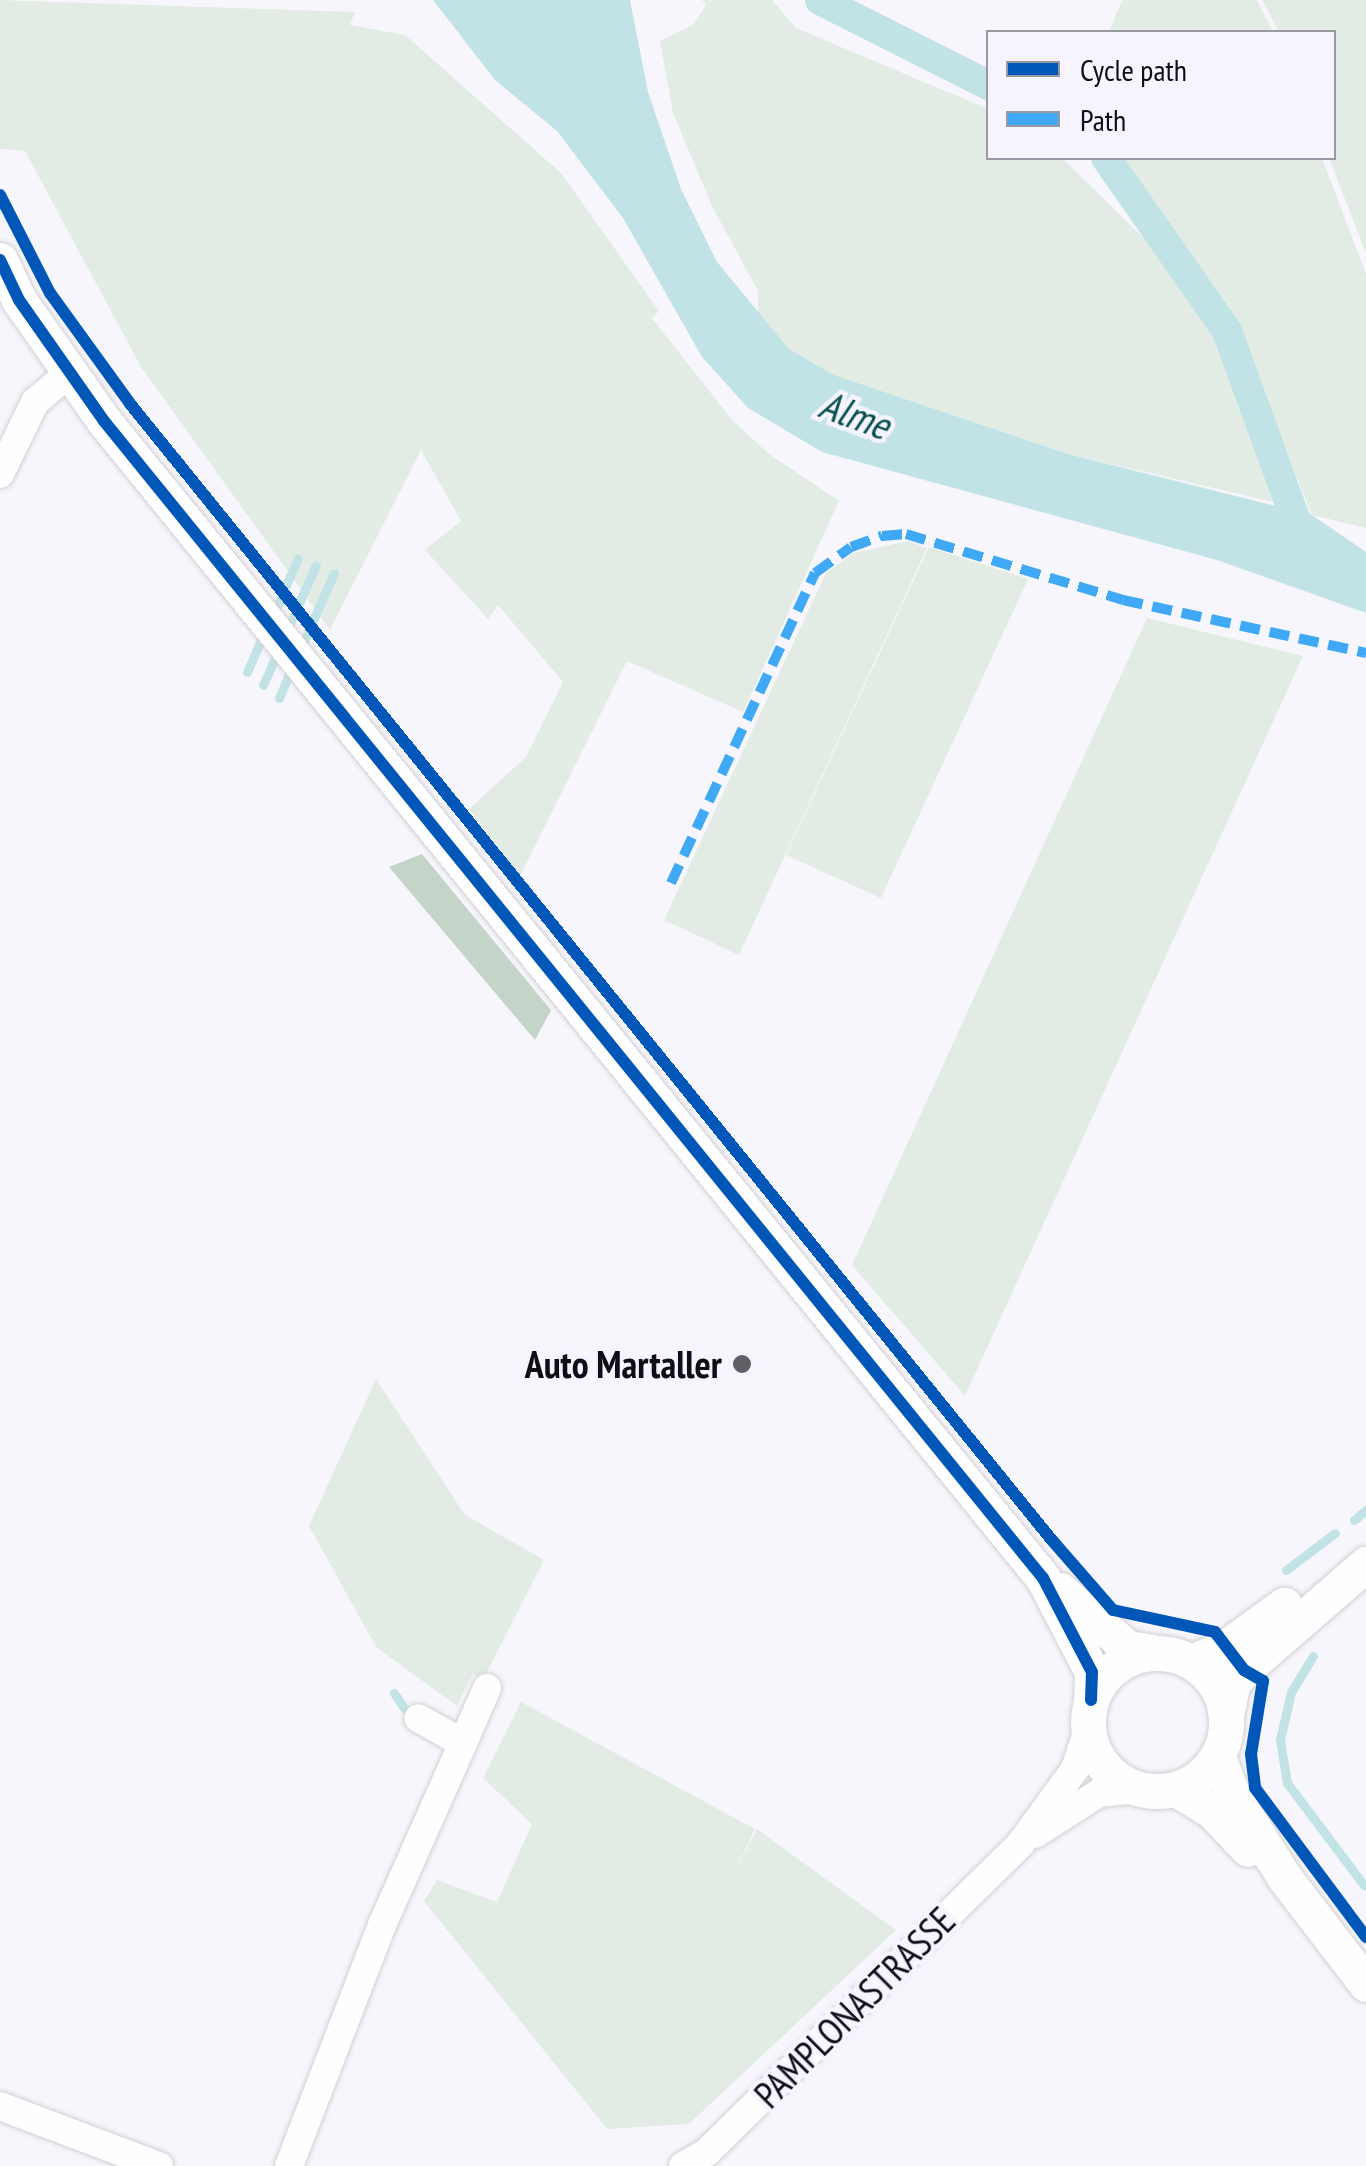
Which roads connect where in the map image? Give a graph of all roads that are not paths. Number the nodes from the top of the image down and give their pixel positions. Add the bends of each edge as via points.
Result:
1 (0, 260) edge
2 (68, 374) junction
3 (0, 474) edge
4 (1366, 1546) edge
5 (1366, 1564) edge
6 (1043, 1578) junction
7 (1152, 1652) junction
8 (1192, 1662) junction
9 (487, 1688) dead end
10 (1090, 1715) junction
11 (1226, 1716) junction
12 (418, 1718) dead end
13 (464, 1742) junction
14 (1218, 1757) junction
15 (1140, 1789) junction
16 (1176, 1789) junction
17 (1021, 1843) junction
18 (1284, 1877) junction
19 (1366, 1984) edge
20 (0, 2106) edge
21 (159, 2166) edge
22 (289, 2166) edge
23 (684, 2166) edge

1 - 2 street
2 - 3 street via 35,402
2 - 6 street
4 - 8 street via 1226,1647
5 - 11 street via 1244,1670 1232,1684
6 - 7 street via 1128,1648
6 - 10 street via 1092,1672
7 - 8 street
7 - 10 street via 1112,1670
8 - 11 street via 1212,1679
9 - 13 street
10 - 15 street via 1112,1775
10 - 17 street via 1075,1769
11 - 14 street
12 - 13 street
13 - 22 street via 382,1925
14 - 16 street
14 - 18 street via 1232,1794
15 - 16 street
15 - 17 street via 1100,1792
16 - 18 street via 1212,1811
17 - 23 street, PAMPLONASTRASSE via 707,2152
18 - 19 street
20 - 21 street

